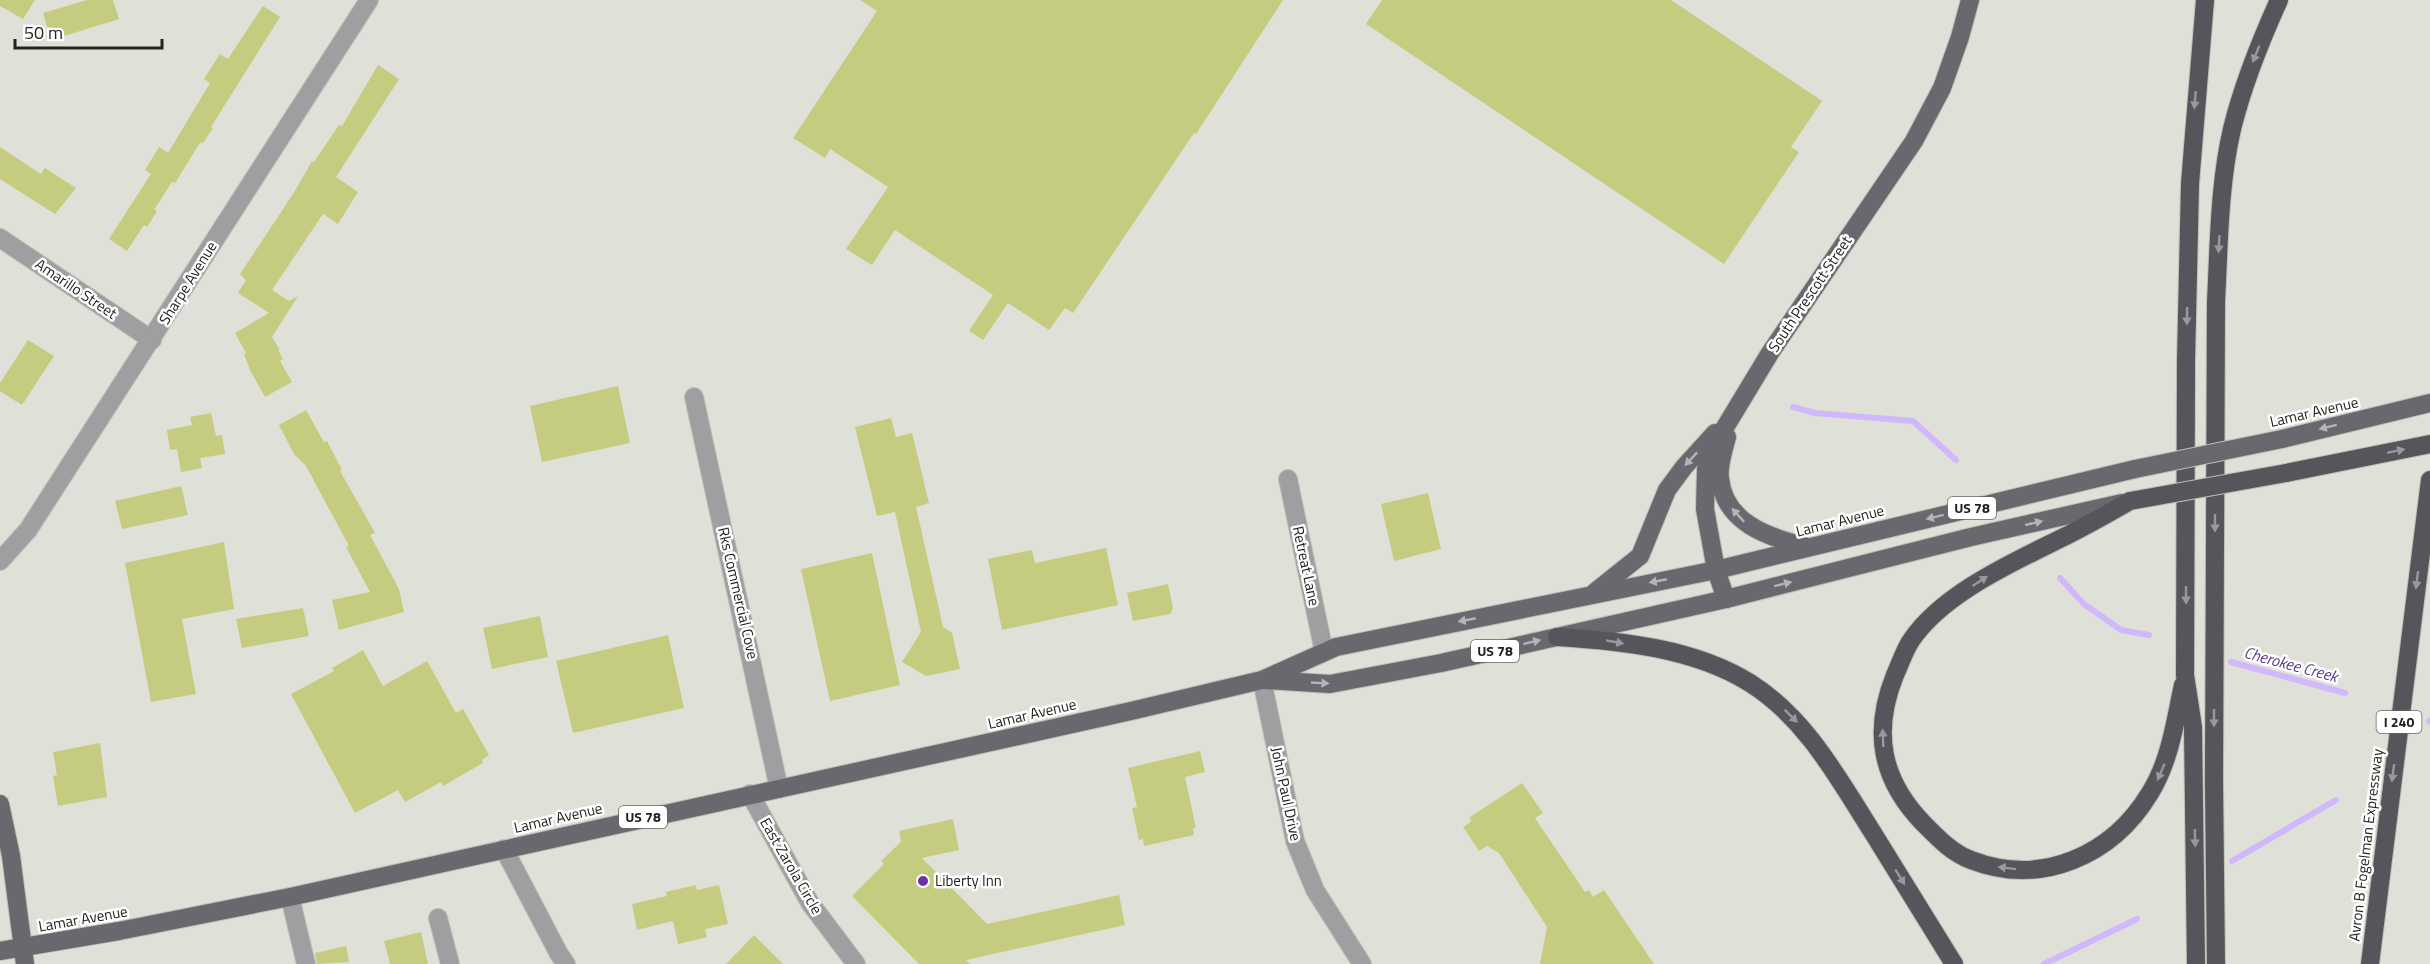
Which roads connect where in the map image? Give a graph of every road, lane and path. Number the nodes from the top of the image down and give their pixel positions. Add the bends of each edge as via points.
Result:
1 (369, 0) edge
2 (1970, 0) edge
3 (2205, 0) edge
4 (2279, 0) edge
5 (0, 238) edge
6 (152, 340) junction
7 (694, 397) dead end
8 (2430, 403) edge
9 (1730, 416) junction
10 (2430, 444) edge
11 (1288, 479) dead end
12 (2430, 480) edge
13 (2130, 501) junction
14 (1808, 547) junction
15 (0, 561) edge
16 (1716, 570) junction
17 (1591, 595) junction
18 (1726, 598) junction
19 (1557, 637) junction
20 (1323, 652) junction
21 (2185, 675) junction
22 (1262, 680) junction
23 (779, 789) junction
24 (750, 794) junction
25 (0, 804) edge
26 (504, 849) junction
27 (290, 897) junction
28 (438, 918) dead end
29 (0, 951) edge
30 (23, 956) edge
31 (306, 964) edge
32 (450, 964) edge
33 (566, 964) edge
34 (856, 964) edge
35 (1362, 964) edge
36 (1954, 964) edge
37 (2196, 964) edge
38 (2216, 964) edge
39 (2370, 964) edge

1 - 6 street, Sharpe Avenue
2 - 9 main road, South Prescott Street via 1942,88 1914,141
3 -> 21 highway via 2190,184
4 -> 38 highway via 2245,82 2232,130 2220,228 2216,326
5 - 6 street, Amarillo Street
6 - 15 street, Sharpe Avenue via 28,530
7 - 23 street, Rks Commercial Cove
8 -> 14 main road, Lamar Avenue / US 78, bridge
14 -> 9 main road via 1775,539 1752,528 1726,500 1719,477
9 - 16 main road, South Prescott Street via 1715,444 1704,486
9 -> 17 main road via 1667,490 1640,556
13 -> 10 highway, Lamar Avenue / US 78, bridge
11 - 20 street, Retreat Lane
12 -> 39 highway, Avron B Fogelman Expressway / I 240
18 -> 13 main road, Lamar Avenue / US 78
21 -> 13 highway via 2170,748 2150,794 2105,844 2058,865 2028,870 1970,860 1950,849 1914,814 1887,771 1883,715 1910,642 1924,626 1987,576
14 - 16 main road, Lamar Avenue / US 78
16 -> 17 main road, Lamar Avenue / US 78
16 - 18 main road, South Prescott Street
17 -> 20 main road, Lamar Avenue / US 78
18 - 19 main road, Lamar Avenue / US 78
22 -> 19 main road, Lamar Avenue / US 78 via 1330,684
19 -> 36 highway via 1603,640 1680,654 1711,664 1772,698 1811,738
20 - 22 main road, Lamar Avenue / US 78
21 -> 37 highway via 2193,727
22 - 23 main road, Lamar Avenue / US 78
22 - 35 street, John Paul Drive via 1295,841 1315,890
23 - 24 main road, Lamar Avenue / US 78
24 - 26 main road, Lamar Avenue / US 78
24 - 34 street, East Zarola Circle via 810,903
25 - 30 main road
26 - 27 main road, Lamar Avenue / US 78
26 - 33 street
27 - 30 main road, Lamar Avenue / US 78
27 - 31 street
28 - 32 street
29 - 30 main road, Lamar Avenue / US 78

